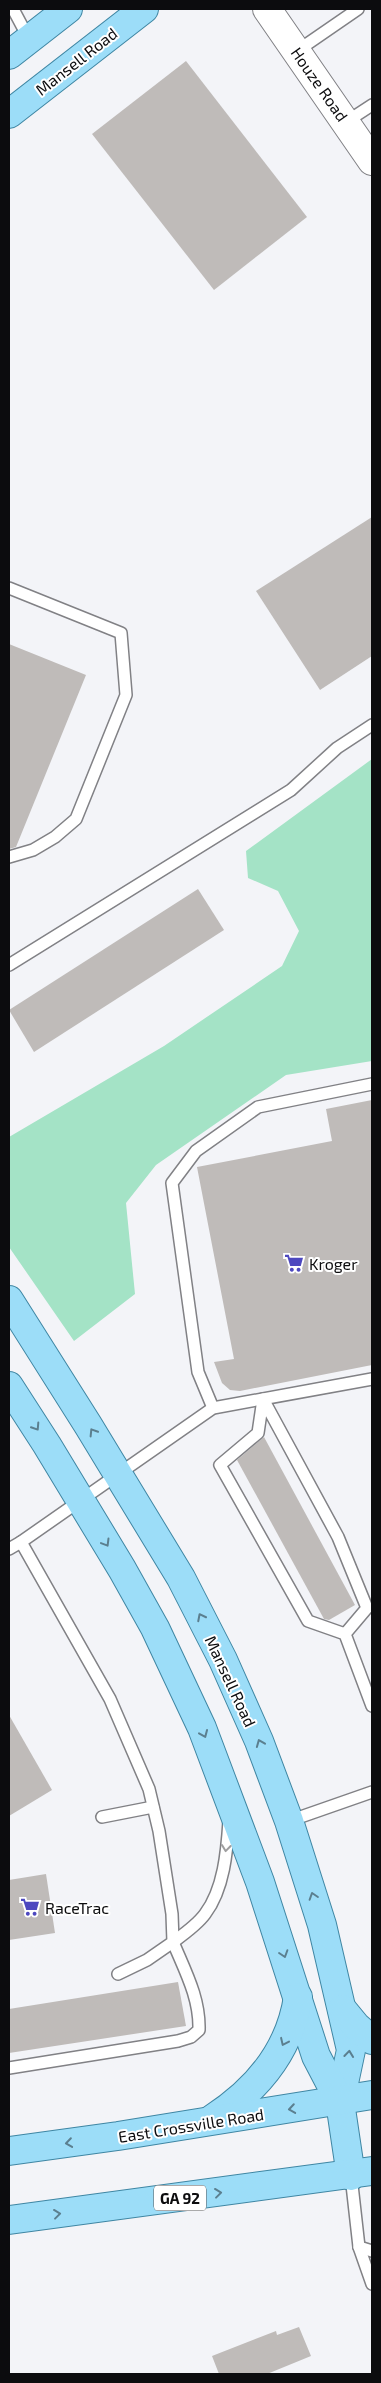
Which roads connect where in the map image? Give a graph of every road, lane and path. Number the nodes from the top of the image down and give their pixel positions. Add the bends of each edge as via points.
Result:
1 (13, 9) edge
2 (68, 9) edge
3 (144, 9) edge
4 (267, 9) edge
5 (358, 9) edge
6 (19, 47) edge
7 (297, 51) junction
8 (372, 105) edge
9 (9, 114) edge
10 (346, 122) junction
11 (372, 160) edge
12 (9, 588) edge
13 (372, 725) edge
14 (9, 857) edge
15 (9, 965) edge
16 (372, 1084) edge
17 (9, 1300) edge
18 (372, 1378) edge
19 (9, 1386) edge
20 (263, 1399) junction
21 (213, 1408) junction
22 (118, 1474) junction
23 (82, 1500) junction
24 (21, 1542) junction
25 (9, 1549) edge
26 (345, 1634) junction
27 (372, 1706) edge
28 (372, 1792) edge
29 (230, 1799) junction
30 (154, 1807) junction
31 (102, 1817) dead end
32 (289, 1821) junction
33 (173, 1942) junction
34 (118, 1974) dead end
35 (298, 1995) junction
36 (341, 2008) junction
37 (372, 2040) edge
38 (9, 2068) edge
39 (372, 2095) edge
40 (340, 2102) junction
41 (208, 2122) junction
42 (9, 2151) edge
43 (362, 2173) edge
44 (9, 2220) edge
45 (359, 2247) junction
46 (372, 2251) edge
47 (372, 2284) edge

1 - 6 lane
2 - 6 main road
3 - 9 main road, Mansell Road
4 - 7 street, Houze Road
5 - 7 lane
7 - 10 street, Houze Road
8 - 10 lane
10 - 11 street, Houze Road
12 - 14 lane via 122,633 126,695 76,819 34,850
13 - 15 lane via 336,748 291,790
16 - 21 lane via 258,1107 196,1151 172,1183 198,1372
22 -> 17 main road, Mansell Road
18 - 20 lane
19 -> 23 main road, Mansell Road
20 - 21 lane
20 - 26 lane via 338,1537 367,1608
20 - 26 lane via 258,1433 220,1465 308,1621
21 - 22 lane
22 - 23 lane
32 -> 22 main road, Mansell Road via 259,1741 223,1660 181,1578
23 - 24 lane
23 -> 29 main road, Mansell Road via 155,1628
24 - 25 lane
24 - 30 lane via 110,1699
26 - 27 lane
28 - 32 lane
29 -> 33 lane via 218,1888 206,1914
29 -> 35 main road, Mansell Road
30 - 31 lane
30 - 33 lane via 172,1914
36 -> 32 main road, Mansell Road via 322,1925
33 - 34 lane
33 - 38 lane via 194,1991 200,2018 199,2030 190,2037
35 - 40 main road, Mansell Road via 316,2056
35 -> 41 main road via 292,2025 274,2062 247,2093
36 - 37 main road
40 -> 36 main road, Mansell Road via 350,2050
39 - 40 main road, East Crossville Road
40 -> 41 main road, East Crossville Road
40 - 43 main road, Mansell Road
41 -> 42 main road, East Crossville Road
44 -> 43 main road, GA 92
43 - 45 lane
45 - 46 lane
45 - 47 lane

